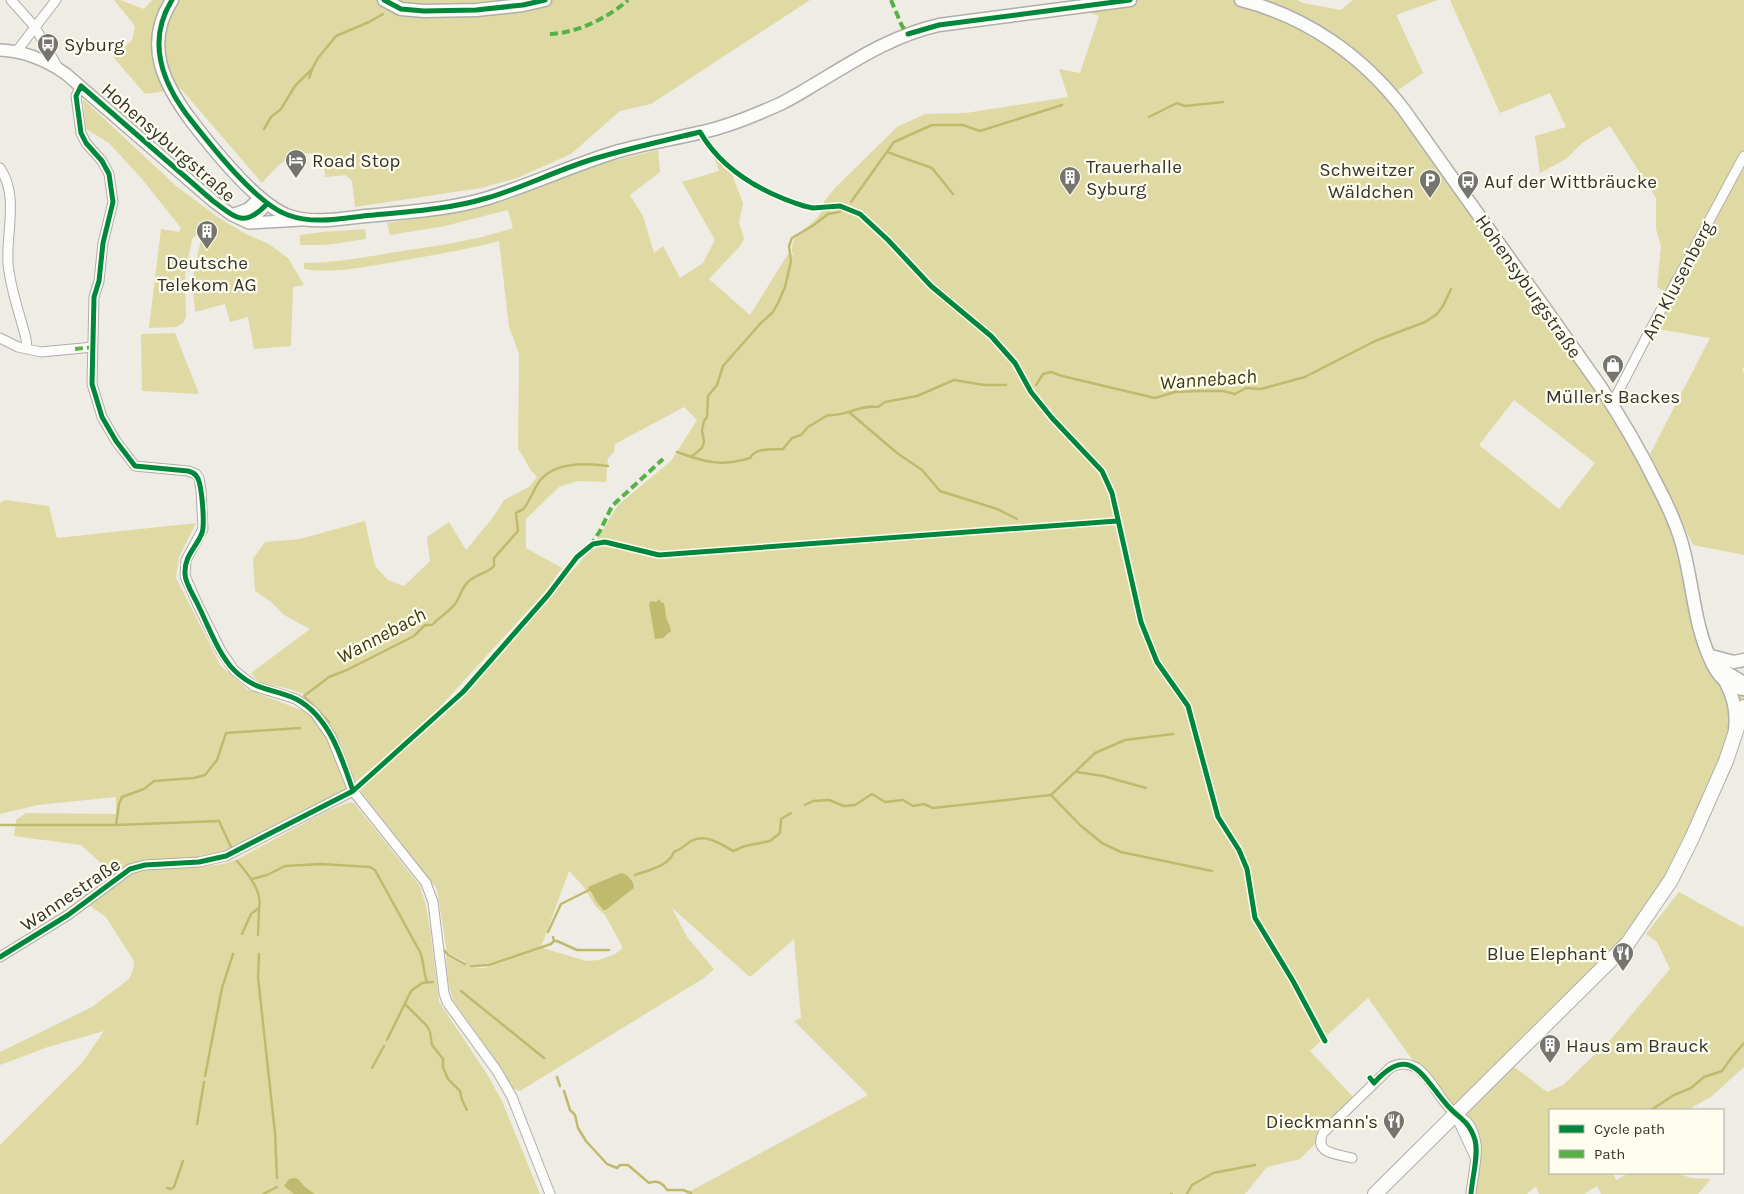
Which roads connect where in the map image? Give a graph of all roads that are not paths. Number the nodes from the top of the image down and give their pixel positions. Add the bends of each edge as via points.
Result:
1 (11, 0) edge
2 (56, 0) edge
3 (172, 0) edge
4 (384, 0) edge
5 (545, 0) edge
6 (1130, 0) edge
7 (1241, 0) edge
8 (35, 27) junction
9 (0, 50) edge
10 (16, 52) junction
11 (58, 68) junction
12 (81, 86) junction
13 (1744, 156) edge
14 (0, 168) edge
15 (263, 201) junction
16 (236, 217) junction
17 (305, 220) junction
18 (4, 246) edge
19 (0, 338) edge
20 (93, 347) junction
21 (27, 349) junction
22 (1612, 404) junction
23 (1709, 656) junction
24 (1744, 660) edge
25 (1726, 683) junction
26 (1744, 684) edge
27 (1744, 689) edge
28 (1744, 707) edge
29 (1733, 740) junction
30 (353, 791) junction
31 (0, 958) edge
32 (1455, 1114) junction
33 (1352, 1158) dead end
34 (550, 1194) edge
35 (1375, 1194) edge
36 (1470, 1194) edge

1 - 8 street, Hohensyburgstraße
2 - 8 street
3 - 15 main road, Hohensyburgstraße via 160,32 162,71 168,86 206,140
4 - 5 main road via 401,9 424,11 476,10
6 - 17 main road, Hohensyburgstraße via 939,25 916,31 872,50 784,102 743,120 622,150 486,199 376,215
7 - 22 main road, Hohensyburgstraße via 1318,31 1345,50 1382,84 1404,110
8 - 10 street
8 - 11 street, Hohensyburgstraße
9 - 10 street, Hohensyburgstraße
10 - 11 street, Hohensyburgstraße via 39,58
11 - 12 street, Hohensyburgstraße
12 - 16 street, Hohensyburgstraße via 213,201
12 - 20 street via 76,96 82,133 109,174 113,202 94,297
13 - 22 street, Am Klusenberg
14 - 18 street via 11,195
15 - 16 street via 253,217
15 - 17 main road, Hohensyburgstraße via 289,216
16 - 17 street via 249,223
18 - 21 street
19 - 21 street
20 - 21 street via 52,352
20 - 30 street via 92,384 100,412 131,462 138,467 188,471 199,478 203,529 186,560 185,576 221,651 234,670 254,686 296,699 314,712 331,736
22 - 23 main road, Hohensyburgstraße via 1642,455 1676,525 1697,625
23 - 24 main road via 1734,662
23 - 25 main road, Hohensyburgstraße
23 - 26 main road, Hohensyburgstraße
25 - 27 main road
25 - 29 main road, Hohensyburgstraße via 1735,708
28 - 29 main road
29 - 32 main road via 1671,880 1628,943
30 - 31 street, Wannestraße via 226,856 130,869 68,915
30 - 34 street via 426,883 433,902 447,1002 512,1097
32 - 33 street via 1417,1068 1396,1064 1323,1133 1321,1146 1326,1151
32 - 35 main road
32 - 36 street via 1467,1123 1476,1143

